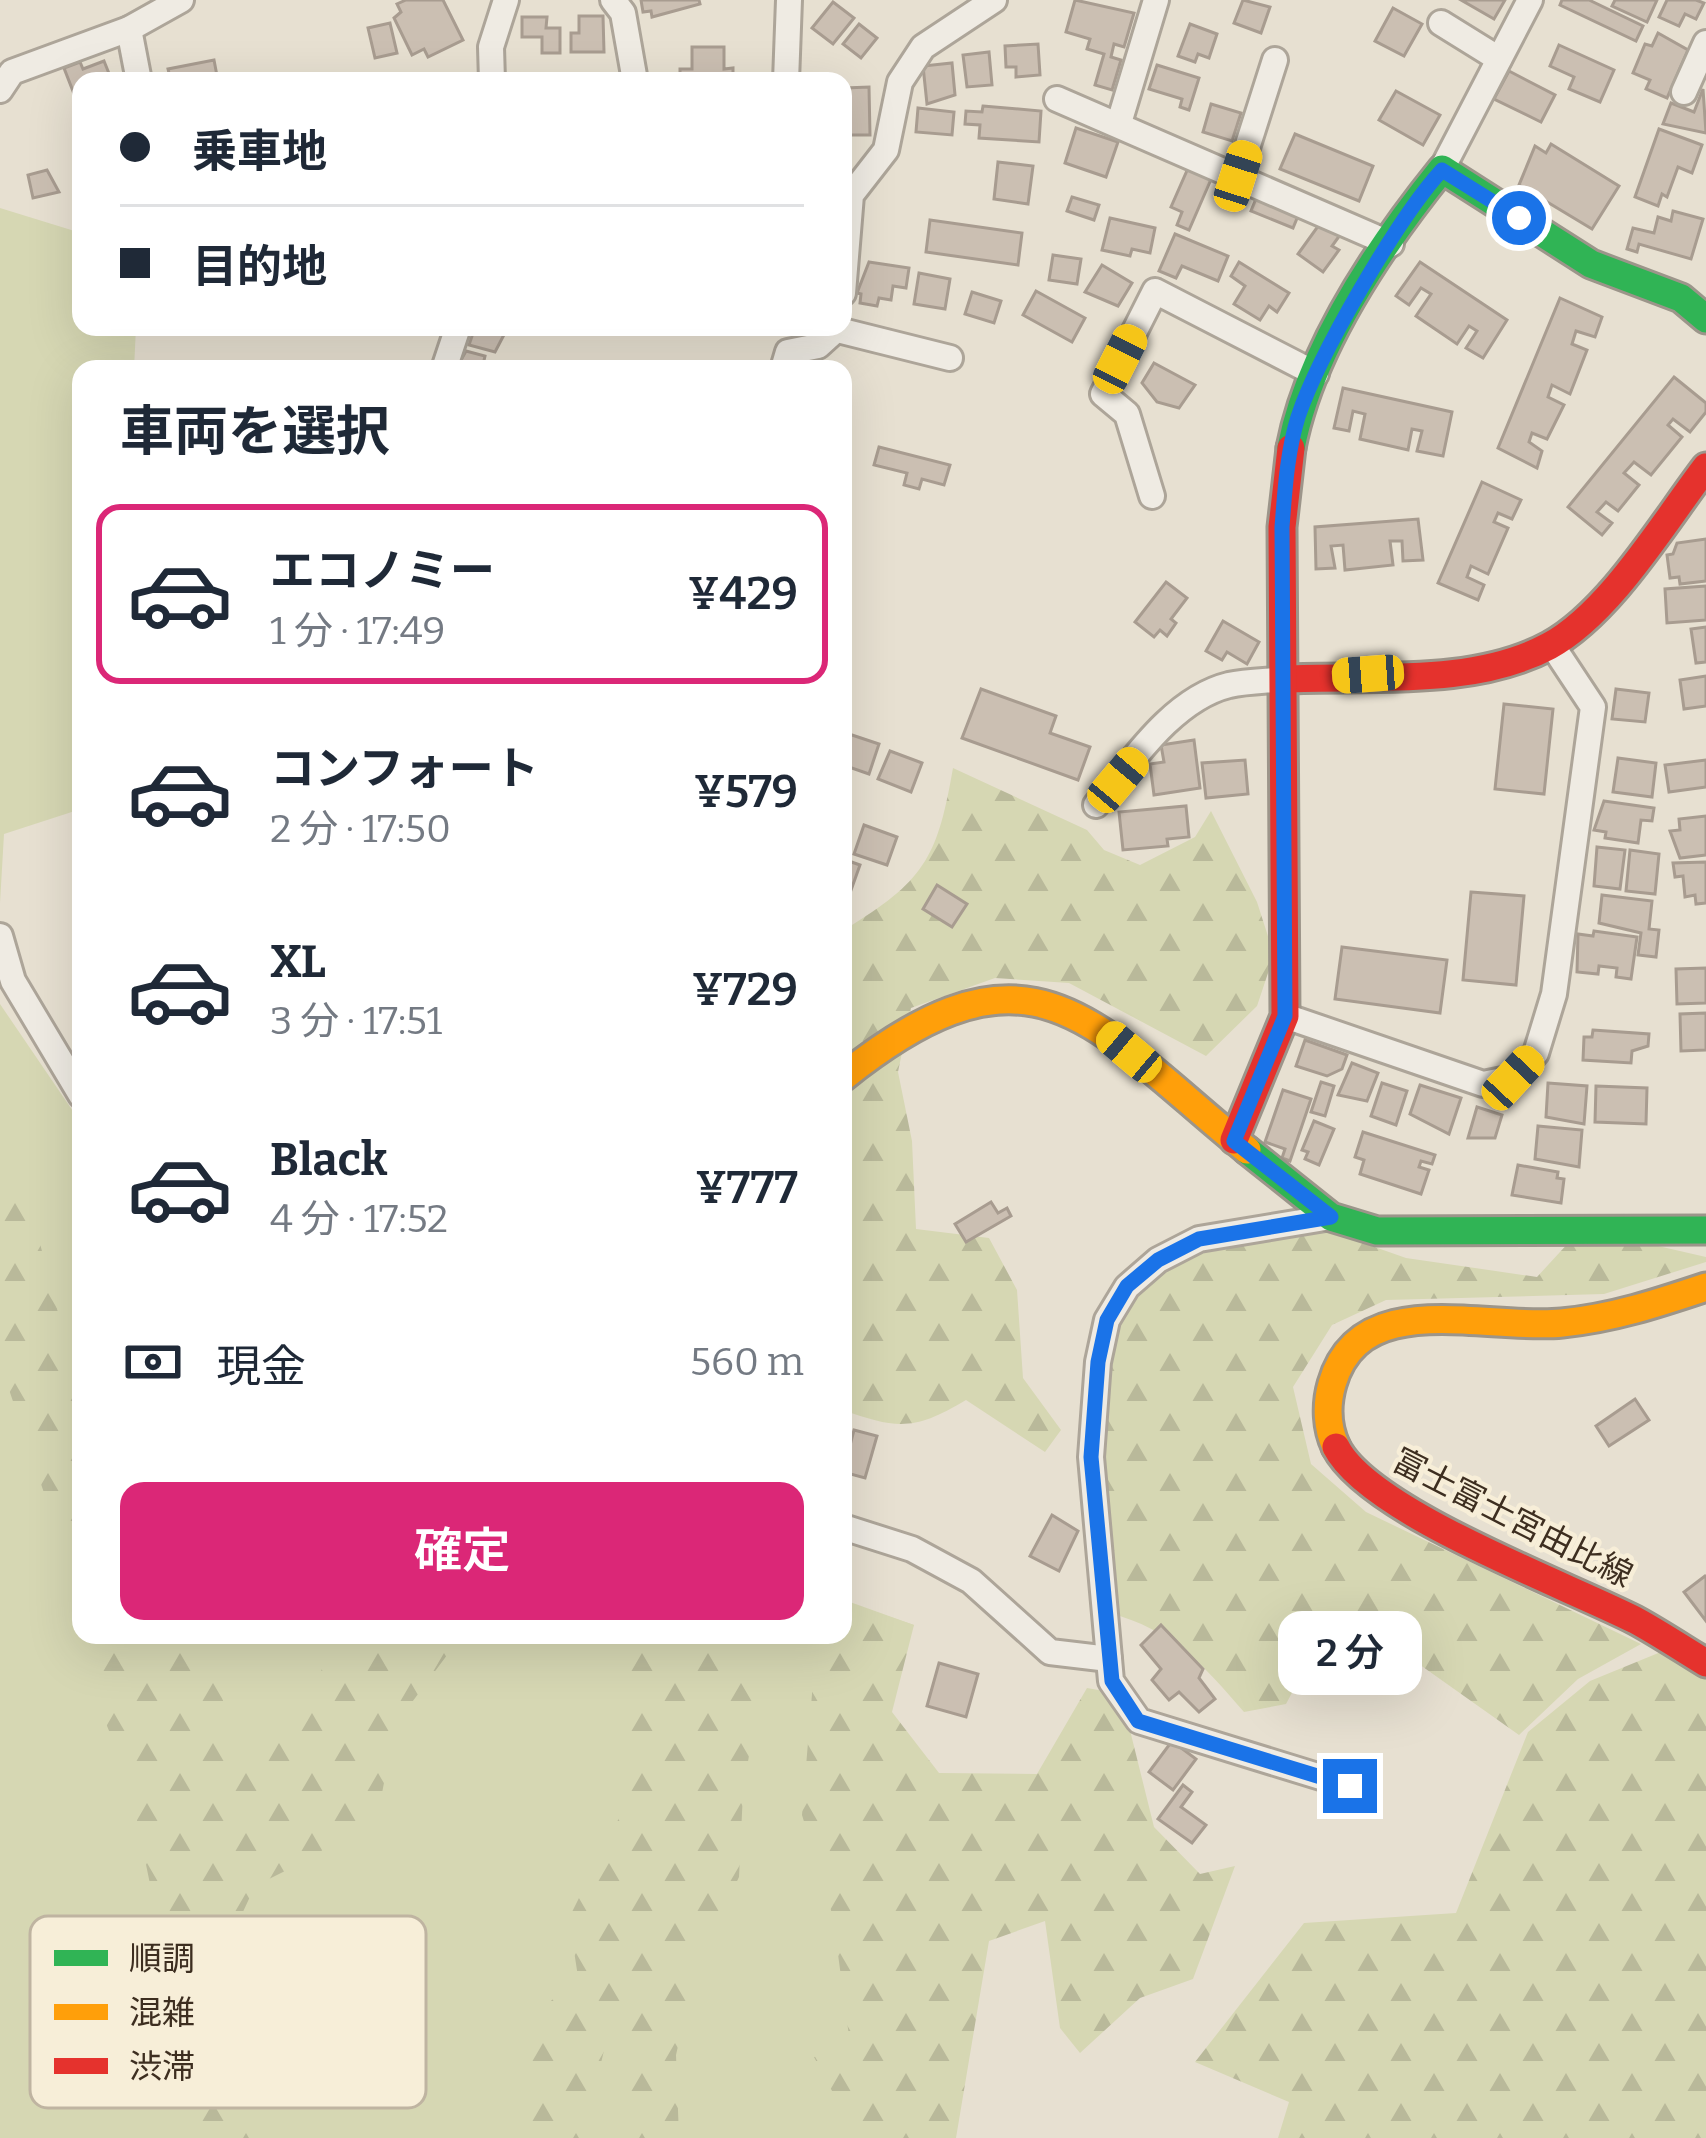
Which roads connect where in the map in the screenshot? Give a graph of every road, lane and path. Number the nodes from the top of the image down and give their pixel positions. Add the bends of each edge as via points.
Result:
1 (181, 0) edge
2 (506, 0) edge
3 (613, 0) edge
4 (789, 0) edge
5 (994, 0) edge
6 (1156, 0) edge
7 (1530, 0) edge
8 (1441, 23) dead end
9 (129, 29) junction
10 (1706, 43) edge
11 (1499, 58) junction
12 (1275, 60) dead end
13 (137, 72) edge
14 (492, 72) edge
15 (633, 72) edge
16 (786, 72) edge
17 (0, 90) edge
18 (1684, 92) dead end
19 (1057, 99) dead end
20 (1119, 123) junction
21 (1442, 170) junction
22 (1238, 176) junction
23 (852, 194) edge
24 (1391, 244) junction
25 (1706, 319) edge
26 (852, 332) edge
27 (830, 336) edge
28 (950, 358) dead end
29 (786, 360) edge
30 (1316, 374) junction
31 (1706, 467) edge
32 (1152, 496) dead end
33 (1552, 645) junction
34 (1286, 679) junction
35 (1096, 805) dead end
36 (0, 937) edge
37 (1285, 1016) junction
38 (852, 1070) edge
39 (72, 1080) edge
40 (1234, 1141) junction
41 (1331, 1217) junction
42 (1706, 1230) edge
43 (1706, 1287) edge
44 (852, 1530) edge
45 (1109, 1659) junction
46 (1706, 1664) edge
47 (1350, 1786) dead end

1 - 9 street
2 - 14 street
3 - 15 street via 623,13
4 - 16 street
5 - 23 street via 923,47 899,82 886,150
6 - 20 street
7 - 11 street
8 - 11 street
9 - 13 street
9 - 17 street via 11,72
10 - 18 street
11 - 21 street
12 - 22 street
19 - 20 street
20 - 22 street
21 - 24 street
21 - 25 street via 1595,267 1665,290
22 - 24 street
24 - 30 street
26 - 28 street
27 - 29 street
30 - 32 street via 1155,291 1103,394 1127,414
30 - 34 street via 1287,463
31 - 33 street
33 - 34 street via 1491,664
33 - 37 street via 1593,707 1553,994 1536,1052 1513,1078 1483,1084
34 - 35 street via 1226,685 1193,704 1160,728
34 - 37 street
36 - 39 street via 13,981
37 - 40 street
38 - 40 street via 933,1015 976,998 1021,994 1094,1022
40 - 41 street
41 - 42 street via 1394,1231
41 - 45 street via 1199,1239 1127,1286 1107,1320 1091,1457
43 - 46 street, 富士富士宮由比線 via 1627,1314 1557,1324 1396,1321 1364,1333 1339,1360 1328,1399 1330,1435 1347,1469 1404,1508 1639,1622
44 - 45 street via 912,1549 971,1581 1050,1652
45 - 47 street via 1112,1681 1138,1721

